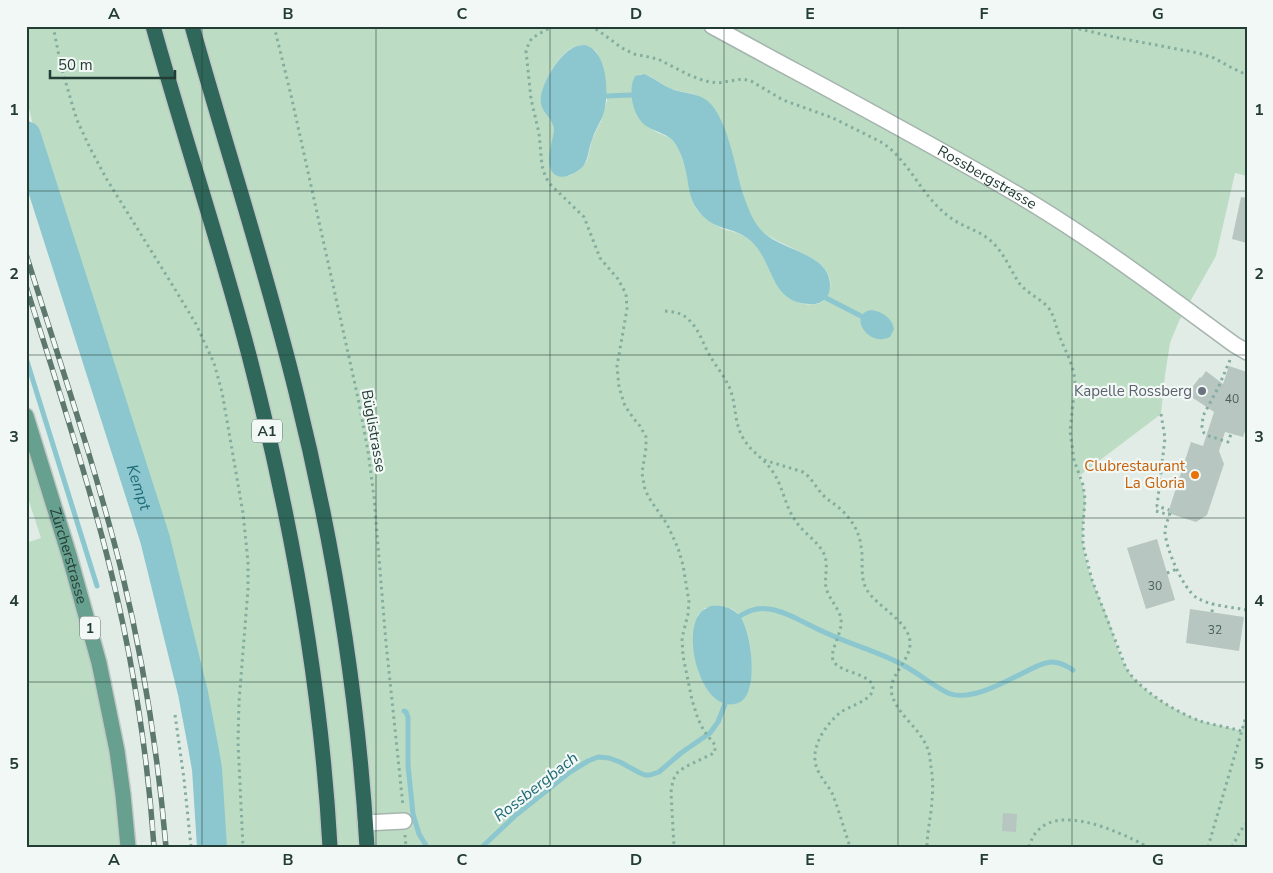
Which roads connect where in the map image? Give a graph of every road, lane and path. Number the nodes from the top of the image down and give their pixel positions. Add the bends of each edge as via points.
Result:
1 (53, 26) edge
2 (153, 26) edge
3 (192, 26) edge
4 (274, 26) edge
5 (554, 26) edge
6 (590, 26) edge
7 (712, 26) edge
8 (1066, 26) edge
9 (1247, 75) edge
10 (665, 311) dead end
11 (1241, 348) edge
12 (1161, 414) dead end
13 (26, 416) edge
14 (1234, 435) dead end
15 (762, 459) junction
16 (1156, 511) dead end
17 (1169, 513) junction
18 (1177, 569) junction
19 (1167, 573) dead end
20 (1213, 604) junction
21 (1247, 610) edge
22 (1212, 612) dead end
23 (1247, 713) edge
24 (175, 715) dead end
25 (1241, 731) junction
26 (404, 821) junction
27 (365, 823) junction
28 (1247, 823) edge
29 (128, 847) edge
30 (191, 847) edge
31 (243, 847) edge
32 (330, 847) edge
33 (367, 847) edge
34 (406, 847) edge
35 (674, 847) edge
36 (850, 847) edge
37 (927, 847) edge
38 (1029, 847) edge
39 (1148, 847) edge
40 (1208, 847) edge
41 (1232, 847) edge

1 - 31 path via 67,87 83,133 106,178 196,324 214,363 222,392 248,562 238,735
2 - 32 highway, A1 via 240,322 280,489 298,576 311,664
3 - 27 highway, A1 via 273,303 317,481 348,660
4 - 26 path, Büglistrasse via 290,86 368,451
5 - 35 path via 532,38 526,51 542,166 551,185 584,217 600,258 626,294 627,309 617,366 618,387 625,406 646,437 642,473 645,490 667,524 683,565 689,602 682,638 683,656 698,719 715,748 712,754 678,772 673,780
6 - 25 path via 634,54 658,60 712,83 751,81 783,100 843,122 881,142 893,150 950,218 996,245 1020,284 1052,313 1072,364 1075,385 1070,430 1085,499 1083,545 1092,580 1126,668 1141,686 1176,709 1202,721
7 - 11 street, Rossbergstrasse via 1030,203 1095,244
8 - 9 path via 1198,52
10 - 15 path via 682,314 693,324 729,386 741,434
11 - 14 path via 1203,416 1202,424 1204,433 1209,436 1228,442 1231,434
12 - 17 path via 1165,438 1157,506
13 - 29 main road, Zürcherstrasse / 1 via 99,662 117,751
15 - 36 path via 777,478 794,520 825,555 826,587 842,626 832,654 834,662 840,668 869,680 873,689 869,696 830,723 814,755 818,772 835,801
15 - 37 path via 806,474 849,519 860,541 866,588 908,634 909,651 892,682 892,690 900,710 924,741 930,757 933,793
16 - 17 path
17 - 18 path via 1165,530
18 - 19 path
18 - 20 path via 1190,592
20 - 21 path
20 - 22 path
23 - 25 path
24 - 30 path
25 - 40 path
26 - 27 street
26 - 34 path, Büglistrasse
27 - 33 highway, A1
28 - 41 path
38 - 39 path via 1044,825 1066,819 1103,827

